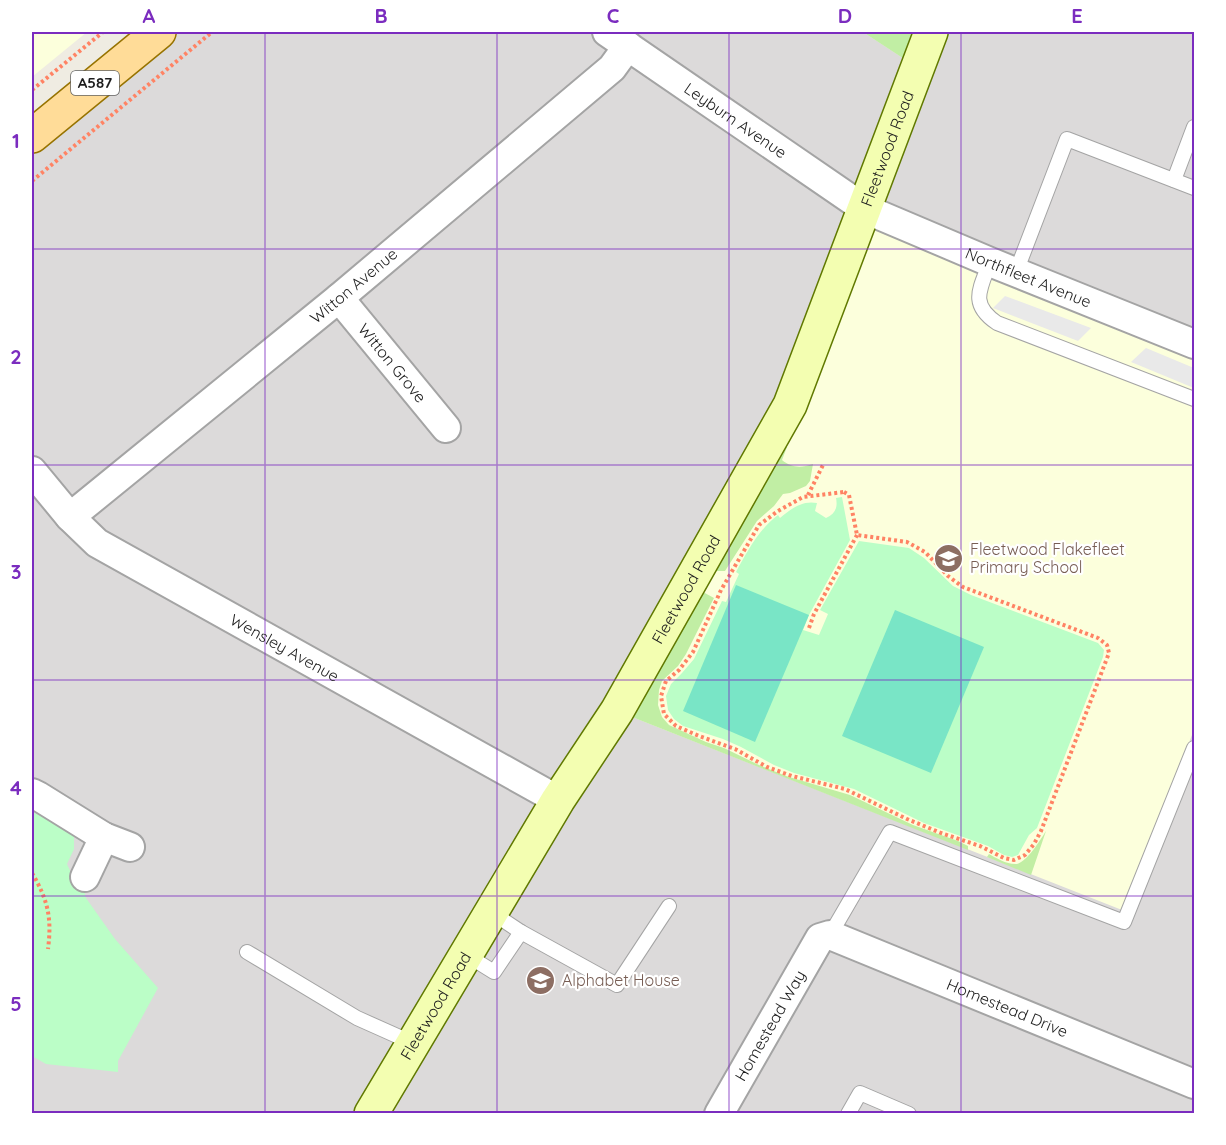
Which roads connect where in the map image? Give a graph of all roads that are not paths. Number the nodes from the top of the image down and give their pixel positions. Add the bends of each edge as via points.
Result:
1 (159, 32) edge
2 (931, 32) edge
3 (618, 39) edge
4 (1194, 127) edge
5 (32, 136) edge
6 (1174, 180) junction
7 (1194, 188) edge
8 (865, 208) junction
9 (1003, 267) junction
10 (339, 298) junction
11 (1194, 344) edge
12 (1194, 399) edge
13 (446, 428) dead end
14 (32, 471) edge
15 (70, 517) junction
16 (1194, 748) edge
17 (32, 793) edge
18 (558, 800) junction
19 (85, 877) dead end
20 (669, 906) dead end
21 (490, 912) junction
22 (521, 932) junction
23 (825, 936) junction
24 (247, 952) dead end
25 (465, 954) junction
26 (413, 1042) junction
27 (1194, 1084) edge
28 (371, 1113) edge
29 (719, 1113) edge
30 (848, 1113) edge
31 (909, 1113) edge

1 - 5 main road, A587
2 - 8 street, Fleetwood Road
3 - 8 street, Leyburn Avenue
3 - 10 street, Witton Avenue via 612,68
4 - 6 lane
6 - 7 lane
6 - 9 lane via 1067,139
8 - 9 street, Northfleet Avenue
8 - 18 street, Fleetwood Road via 790,405 617,711
9 - 11 street, Northfleet Avenue
9 - 12 lane via 981,285 978,300 986,316
10 - 13 street, Witton Grove
10 - 15 street, Witton Avenue
14 - 15 street, Wensley Avenue
15 - 18 street, Wensley Avenue via 97,543
16 - 23 lane via 1124,922 890,832
17 - 19 street via 117,842
18 - 21 street, Fleetwood Road
20 - 22 lane via 617,985
21 - 22 lane
21 - 25 street, Fleetwood Road
22 - 25 lane via 494,972
23 - 27 street, Homestead Drive
23 - 29 street, Homestead Way
24 - 26 lane via 357,1018
25 - 26 street, Fleetwood Road
26 - 28 street, Fleetwood Road
30 - 31 lane via 860,1094

